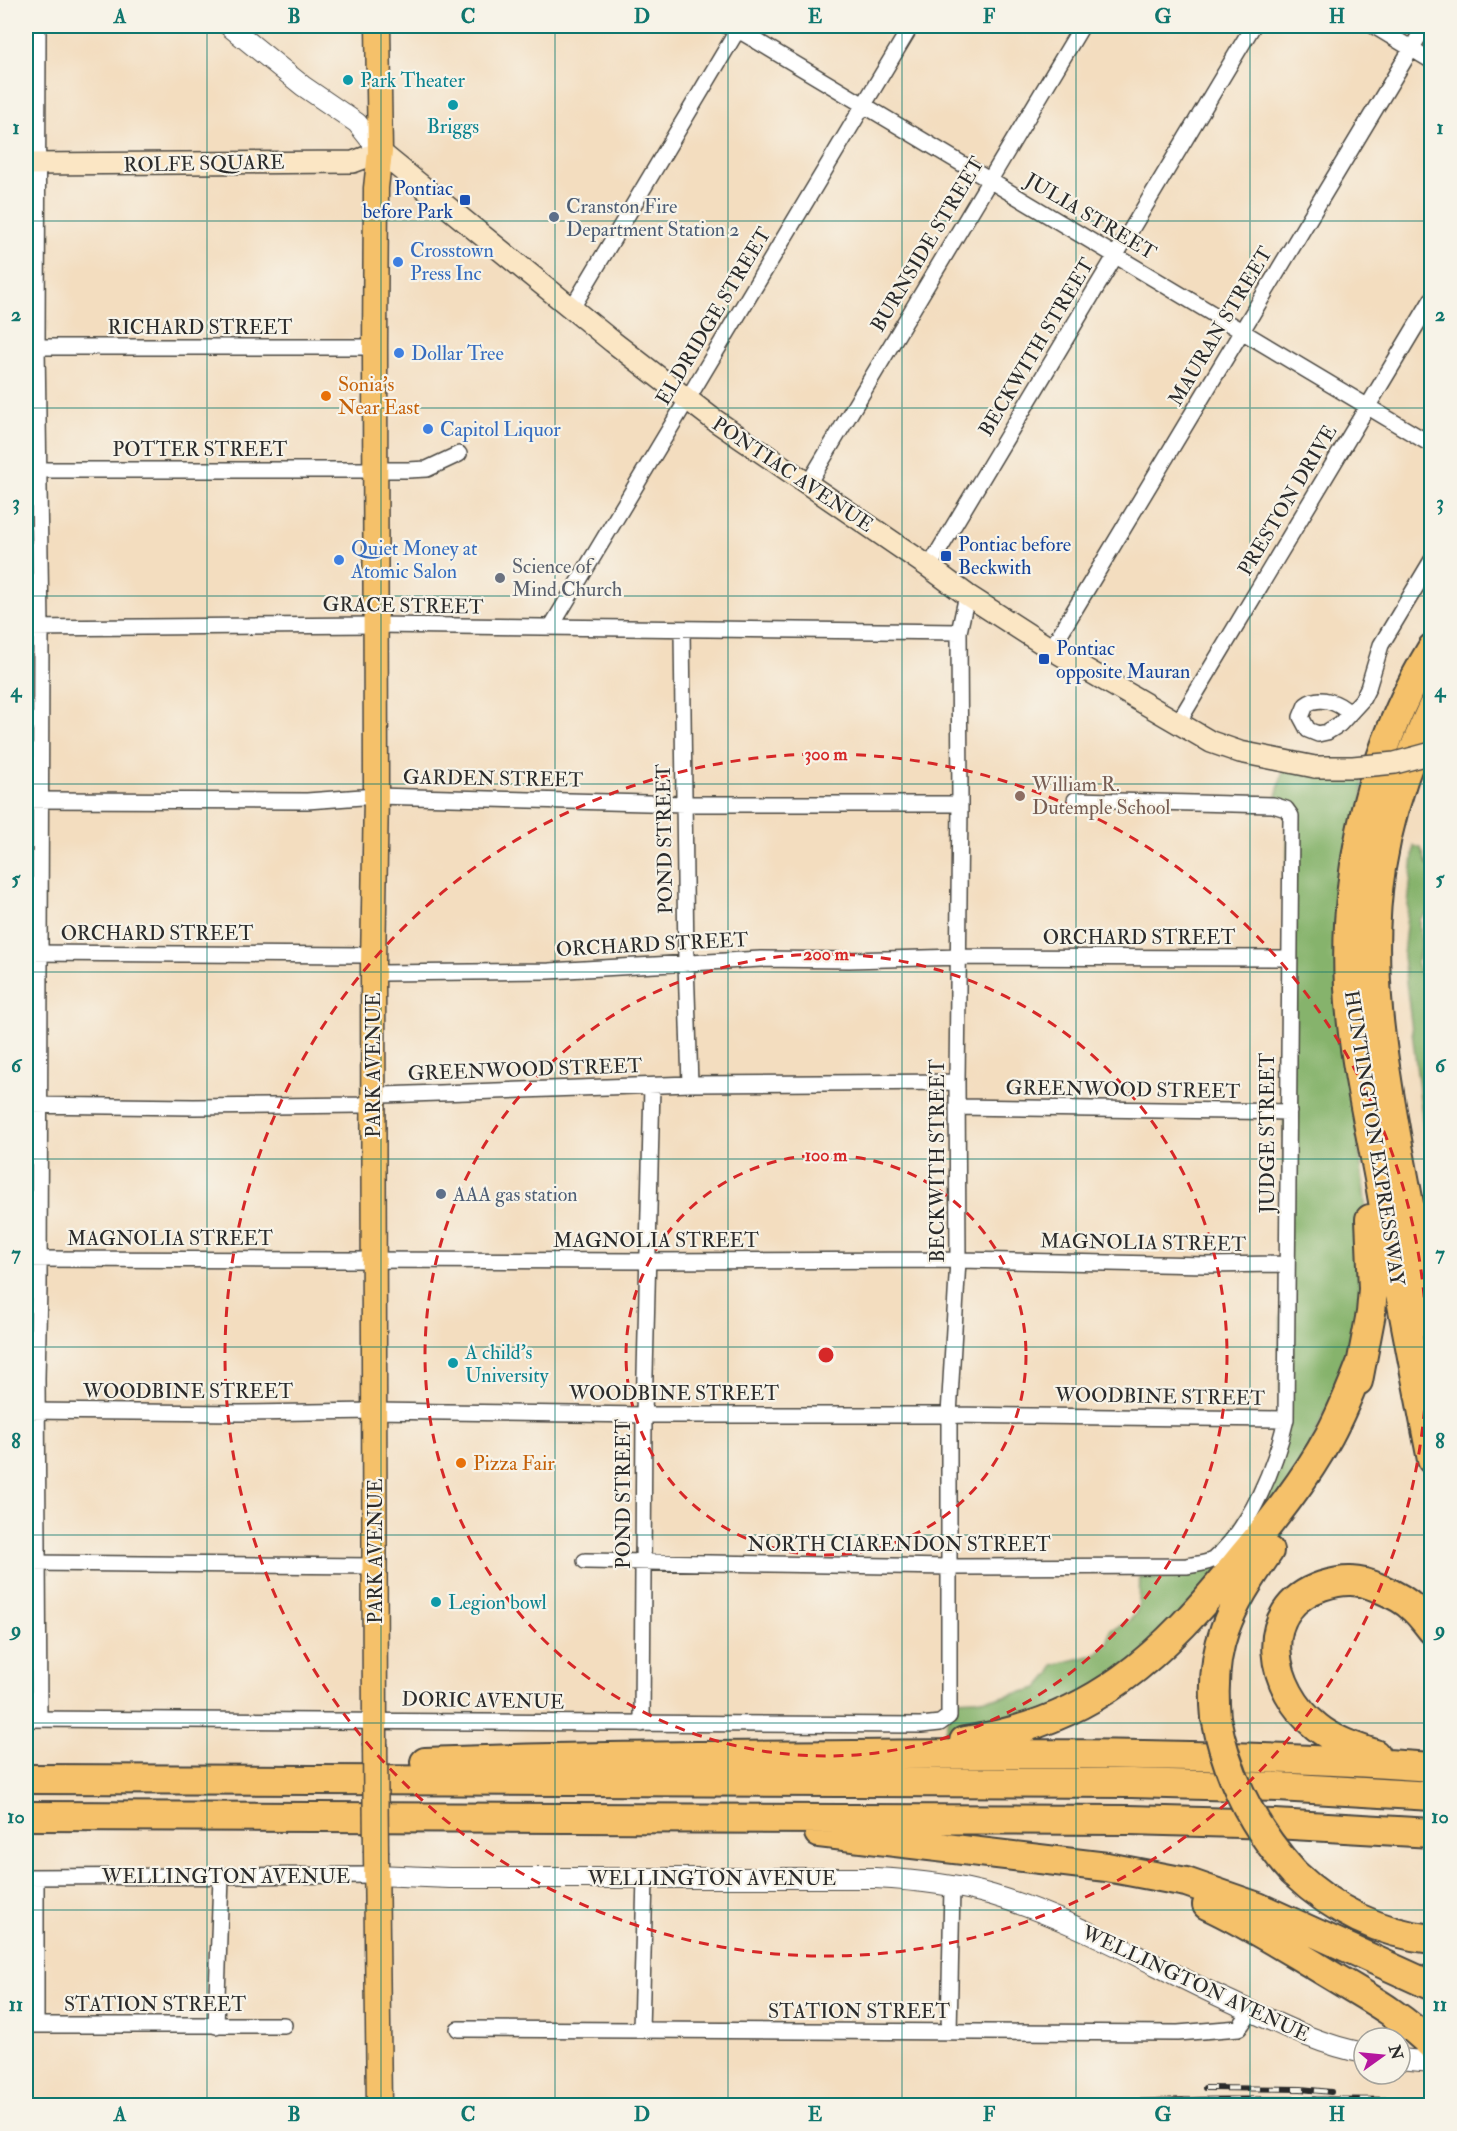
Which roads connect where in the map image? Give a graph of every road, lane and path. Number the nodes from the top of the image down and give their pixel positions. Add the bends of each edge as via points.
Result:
1 (38, 26) edge
2 (229, 26) edge
3 (378, 26) edge
4 (911, 26) edge
5 (1082, 26) edge
6 (1253, 26) edge
7 (1374, 26) edge
8 (1425, 26) edge
9 (735, 27) edge
10 (1411, 48) junction
11 (1431, 61) edge
12 (864, 105) junction
13 (380, 152) junction
14 (32, 164) edge
15 (989, 180) junction
16 (1115, 255) junction
17 (1431, 299) edge
18 (572, 308) junction
19 (1242, 331) junction
20 (31, 347) edge
21 (375, 347) junction
22 (688, 399) junction
23 (1367, 406) junction
24 (1431, 445) edge
25 (459, 454) dead end
26 (375, 469) junction
27 (32, 470) edge
28 (808, 484) junction
29 (1431, 560) edge
30 (929, 567) junction
31 (967, 595) junction
32 (376, 625) junction
33 (551, 627) junction
34 (26, 628) edge
35 (41, 628) junction
36 (682, 630) junction
37 (959, 632) junction
38 (1431, 648) edge
39 (1051, 649) junction
40 (1431, 708) edge
41 (1348, 713) dead end
42 (1178, 723) junction
43 (1431, 753) edge
44 (376, 796) junction
45 (33, 800) edge
46 (1075, 800) dead end
47 (685, 804) junction
48 (960, 804) junction
49 (33, 953) edge
50 (960, 957) junction
51 (1289, 958) junction
52 (686, 963) junction
53 (373, 964) junction
54 (1358, 1062) junction
55 (957, 1082) junction
56 (690, 1084) junction
57 (652, 1086) junction
58 (373, 1101) junction
59 (33, 1104) edge
60 (958, 1107) junction
61 (1289, 1112) junction
62 (1396, 1134) junction
63 (32, 1259) edge
64 (374, 1260) junction
65 (958, 1260) junction
66 (648, 1261) junction
67 (1287, 1264) junction
68 (1431, 1274) edge
69 (1431, 1325) edge
70 (1362, 1361) junction
71 (32, 1411) edge
72 (374, 1411) junction
73 (644, 1415) junction
74 (950, 1415) junction
75 (1286, 1419) junction
76 (1431, 1460) edge
77 (1212, 1560) joint
78 (585, 1561) dead end
79 (32, 1563) edge
80 (643, 1563) junction
81 (375, 1566) junction
82 (950, 1567) junction
83 (1431, 1630) edge
84 (32, 1719) edge
85 (940, 1723) joint
86 (642, 1724) junction
87 (375, 1732) junction
88 (667, 1756) junction
89 (1420, 1766) edge
90 (29, 1779) edge
91 (1431, 1796) edge
92 (26, 1816) edge
93 (717, 1819) junction
94 (1431, 1833) edge
95 (376, 1864) junction
96 (1070, 1864) junction
97 (31, 1877) edge
98 (221, 1877) junction
99 (645, 1878) junction
100 (952, 1887) junction
101 (1431, 1939) edge
102 (1431, 1986) edge
103 (1251, 2011) junction
104 (31, 2025) edge
105 (284, 2025) dead end
106 (216, 2026) junction
107 (458, 2029) dead end
108 (642, 2030) junction
109 (949, 2032) junction
110 (1431, 2046) edge
111 (1352, 2049) edge
112 (1412, 2060) edge
113 (1431, 2062) edge
114 (379, 2103) edge

1 - 14 street
2 - 13 street, PONTIAC AVENUE via 303,86 357,123
3 - 13 main road, PARK AVENUE
4 - 12 street, ELDRIDGE STREET
5 - 15 street, BURNSIDE STREET
6 - 16 street, BECKWITH STREET
7 - 10 street
8 - 10 street, MAURAN STREET
9 - 12 street, JULIA STREET
9 - 18 street
10 - 11 street
10 - 19 street, MAURAN STREET
12 - 15 street, JULIA STREET
12 - 22 street, ELDRIDGE STREET
13 - 14 main road, ROLFE SQUARE via 353,162
13 - 18 main road, PONTIAC AVENUE
13 - 21 main road, PARK AVENUE via 376,189
14 - 20 street
15 - 16 street, JULIA STREET
15 - 28 street, BURNSIDE STREET
16 - 19 street, JULIA STREET
16 - 30 street, BECKWITH STREET
17 - 23 street, PRESTON DRIVE
18 - 22 main road, PONTIAC AVENUE
19 - 23 street, JULIA STREET
19 - 39 street, MAURAN STREET
20 - 21 street, RICHARD STREET
20 - 27 street
21 - 26 main road, PARK AVENUE
22 - 28 main road, PONTIAC AVENUE
22 - 33 street, ELDRIDGE STREET
23 - 24 street, JULIA STREET
23 - 42 street, PRESTON DRIVE
25 - 26 street, POTTER STREET via 427,469
26 - 27 street, POTTER STREET
26 - 32 main road, PARK AVENUE
27 - 35 street
28 - 30 main road, PONTIAC AVENUE
29 - 41 street via 1381,645 1362,700
30 - 31 main road, PONTIAC AVENUE
31 - 37 street, BECKWITH STREET
31 - 39 main road, PONTIAC AVENUE
32 - 33 street, GRACE STREET
32 - 35 street, GRACE STREET
32 - 44 main road, PARK AVENUE
33 - 36 street, GRACE STREET
34 - 35 street, GRACE STREET
35 - 45 street
36 - 37 street, GRACE STREET
36 - 47 street, POND STREET
37 - 48 street, BECKWITH STREET
38 - 54 highway, HUNTINGTON EXPRESSWAY via 1385,748 1368,803 1355,867 1348,965
39 - 42 main road, PONTIAC AVENUE
40 - 62 highway, HUNTINGTON EXPRESSWAY via 1397,797 1378,892 1377,1014
42 - 43 main road, PONTIAC AVENUE, bridge via 1211,742 1240,752 1315,767 1395,763
44 - 45 street, GARDEN STREET via 307,801
44 - 47 street, GARDEN STREET
44 - 53 main road, PARK AVENUE
45 - 49 street
46 - 51 street, JUDGE STREET via 1273,805 1286,809 1291,816
47 - 48 street, GARDEN STREET
47 - 52 street, POND STREET
48 - 50 street, BECKWITH STREET
49 - 53 street, ORCHARD STREET via 365,955
49 - 59 street
50 - 51 street, ORCHARD STREET
50 - 52 street, ORCHARD STREET
50 - 55 street, BECKWITH STREET
51 - 61 street, JUDGE STREET
52 - 53 street, ORCHARD STREET via 549,971 381,973
52 - 56 street, POND STREET
53 - 58 main road, PARK AVENUE
54 - 70 highway via 1373,1265 1371,1313
54 - 76 highway, HUNTINGTON EXPRESSWAY
55 - 56 street, GREENWOOD STREET
55 - 60 street, BECKWITH STREET
56 - 57 street, GREENWOOD STREET
57 - 58 street, GREENWOOD STREET via 383,1095
57 - 66 street, POND STREET
58 - 59 street, GREENWOOD STREET via 361,1106
58 - 64 main road, PARK AVENUE
59 - 63 street
60 - 61 street, GREENWOOD STREET
60 - 65 street, BECKWITH STREET
61 - 67 street, JUDGE STREET
62 - 68 highway
62 - 69 highway, HUNTINGTON EXPRESSWAY
63 - 64 street, MAGNOLIA STREET
63 - 71 street
64 - 66 street, MAGNOLIA STREET
64 - 72 main road, PARK AVENUE
65 - 66 street, MAGNOLIA STREET
65 - 67 street, MAGNOLIA STREET
65 - 74 street, BECKWITH STREET
66 - 73 street, POND STREET
67 - 75 street, JUDGE STREET
70 - 88 highway via 1320,1452 1259,1537 1163,1646 1126,1677 1082,1704 1029,1726 953,1743
70 - 101 highway, bridge via 1349,1413 1330,1458 1230,1614 1216,1665 1216,1718 1241,1796 1265,1836 1294,1872 1324,1899 1358,1919
71 - 72 street, WOODBINE STREET
71 - 79 street
72 - 73 street, WOODBINE STREET
72 - 81 main road, PARK AVENUE
73 - 74 street, WOODBINE STREET
73 - 80 street, POND STREET
74 - 75 street, WOODBINE STREET
74 - 82 street, BECKWITH STREET
75 - 77 street, JUDGE STREET via 1273,1467 1259,1497 1238,1531
77 - 82 street, NORTH CIARENDON STREET via 1187,1566
78 - 80 street, NORTH CIARENDON STREET
79 - 81 street
79 - 84 street
80 - 82 street, NORTH CIARENDON STREET
80 - 86 street, POND STREET
81 - 87 main road, PARK AVENUE
82 - 85 street, BECKWITH STREET via 949,1716
83 - 89 highway via 1414,1608 1389,1592 1358,1580 1346,1580 1317,1588 1300,1599 1285,1615 1276,1641 1278,1669 1284,1683 1297,1707 1317,1728 1347,1745
84 - 87 street, DORIC AVENUE
85 - 86 street, DORIC AVENUE
86 - 87 street, DORIC AVENUE
87 - 95 main road, PARK AVENUE, bridge
88 - 89 highway via 1096,1754
88 - 90 highway via 461,1760
90 - 91 highway via 1131,1783
92 - 93 highway
93 - 94 highway via 1178,1821
93 - 96 highway
95 - 98 street, WELLINGTON AVENUE
95 - 99 street, WELLINGTON AVENUE via 450,1878
95 - 114 main road, PARK AVENUE
96 - 102 highway via 1134,1871 1212,1890
96 - 110 highway via 1158,1886 1205,1904 1406,2022
97 - 98 street, WELLINGTON AVENUE
97 - 104 street
98 - 106 street
99 - 100 street, WELLINGTON AVENUE via 875,1878
99 - 108 street
100 - 103 street, WELLINGTON AVENUE via 990,1895 1057,1918
100 - 109 street
103 - 109 street, STATION STREET via 1239,2028 1198,2031
103 - 111 street, WELLINGTON AVENUE via 1310,2037
104 - 106 street, STATION STREET
105 - 106 street, STATION STREET
107 - 108 street, STATION STREET
108 - 109 street, STATION STREET
112 - 113 street

